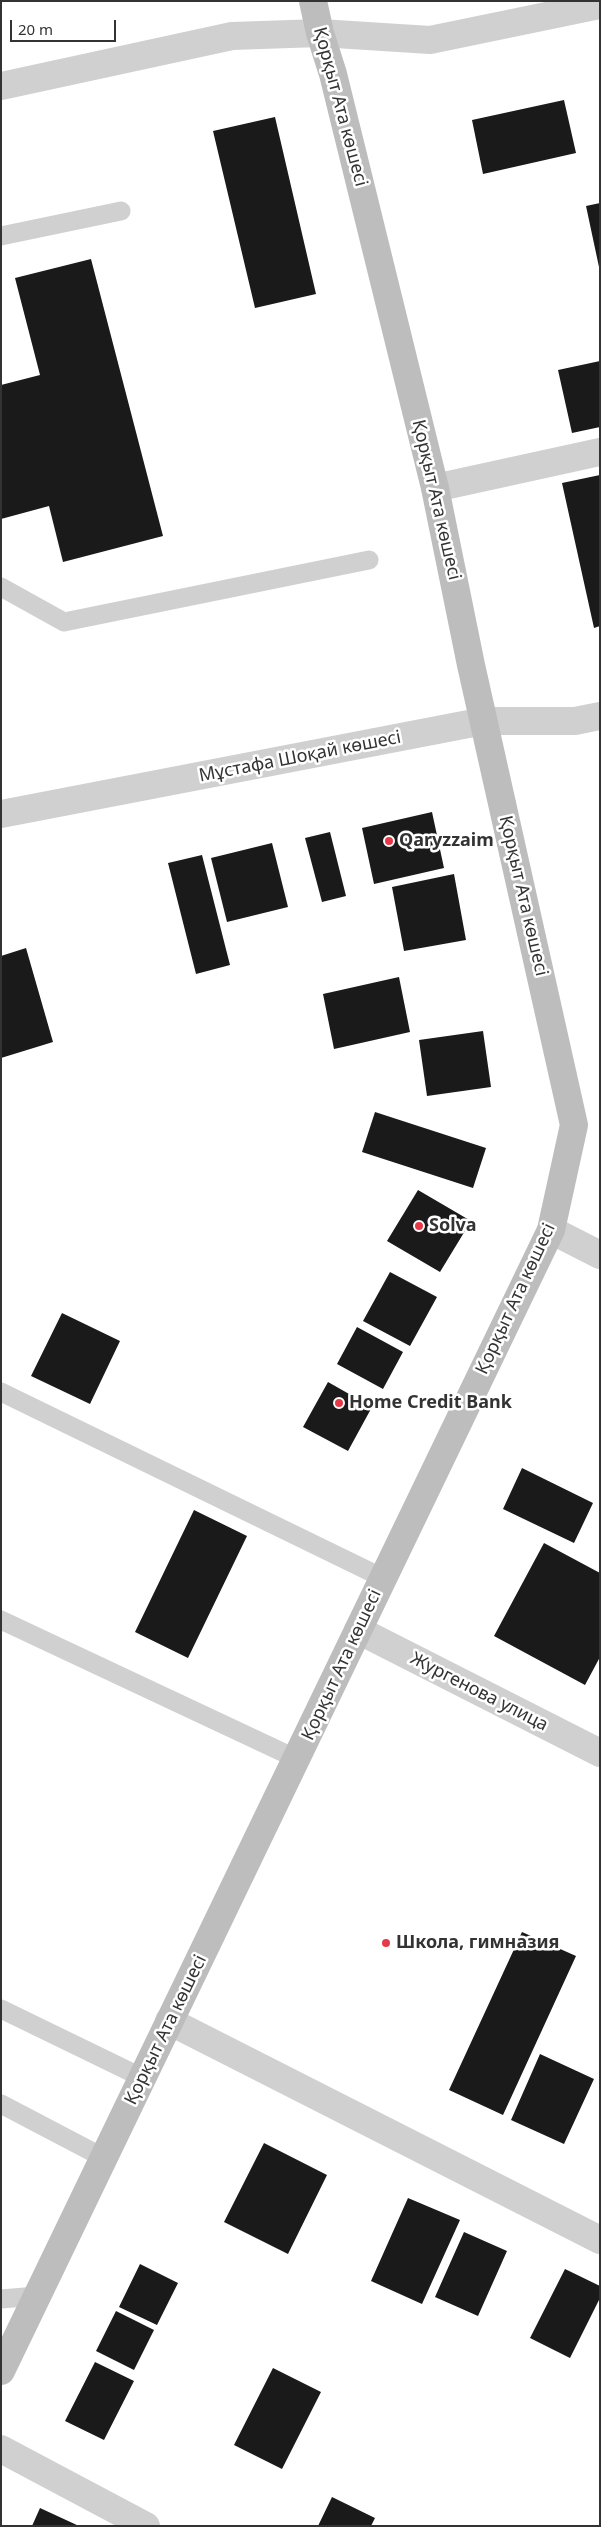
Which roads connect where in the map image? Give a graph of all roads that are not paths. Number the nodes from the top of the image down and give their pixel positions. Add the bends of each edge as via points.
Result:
1 (313, 1) edge
2 (600, 5) edge
3 (320, 33) junction
4 (1, 86) edge
5 (121, 211) dead end
6 (1, 236) edge
7 (600, 452) edge
8 (435, 488) junction
9 (369, 560) dead end
10 (1, 588) edge
11 (600, 716) edge
12 (484, 721) junction
13 (1, 814) edge
14 (551, 1230) junction
15 (600, 1254) edge
16 (1, 1392) edge
17 (383, 1578) junction
18 (1, 1620) edge
19 (358, 1630) junction
20 (600, 1753) edge
21 (297, 1758) junction
22 (1, 2009) edge
23 (170, 2021) junction
24 (142, 2078) junction
25 (1, 2104) edge
26 (104, 2158) junction
27 (600, 2240) edge
28 (37, 2296) junction
29 (1, 2299) edge
30 (1, 2371) edge
31 (1, 2449) edge
32 (146, 2526) edge

1 - 3 main road, Қорқыт Ата көшесі
2 - 3 street via 430,40
3 - 4 street via 232,36
3 - 8 main road, Қорқыт Ата көшесі via 333,74
5 - 6 lane
7 - 8 street
8 - 12 main road, Қорқыт Ата көшесі
9 - 10 lane via 64,622
11 - 12 street, Мұстафа Шоқай көшесі via 575,721
12 - 13 street, Мұстафа Шоқай көшесі
12 - 14 main road, Қорқыт Ата көшесі via 574,1125
14 - 15 street
14 - 17 main road, Қорқыт Ата көшесі
16 - 17 lane
17 - 19 main road, Қорқыт Ата көшесі
18 - 21 lane
19 - 20 street, Жургенова улица
19 - 21 main road, Қорқыт Ата көшесі
21 - 23 main road, Қорқыт Ата көшесі
22 - 24 lane
23 - 24 main road, Қорқыт Ата көшесі
23 - 27 street
24 - 26 main road, Қорқыт Ата көшесі
25 - 26 lane
26 - 28 main road, Қорқыт Ата көшесі
28 - 29 lane
28 - 30 main road, Қорқыт Ата көшесі
31 - 32 street

